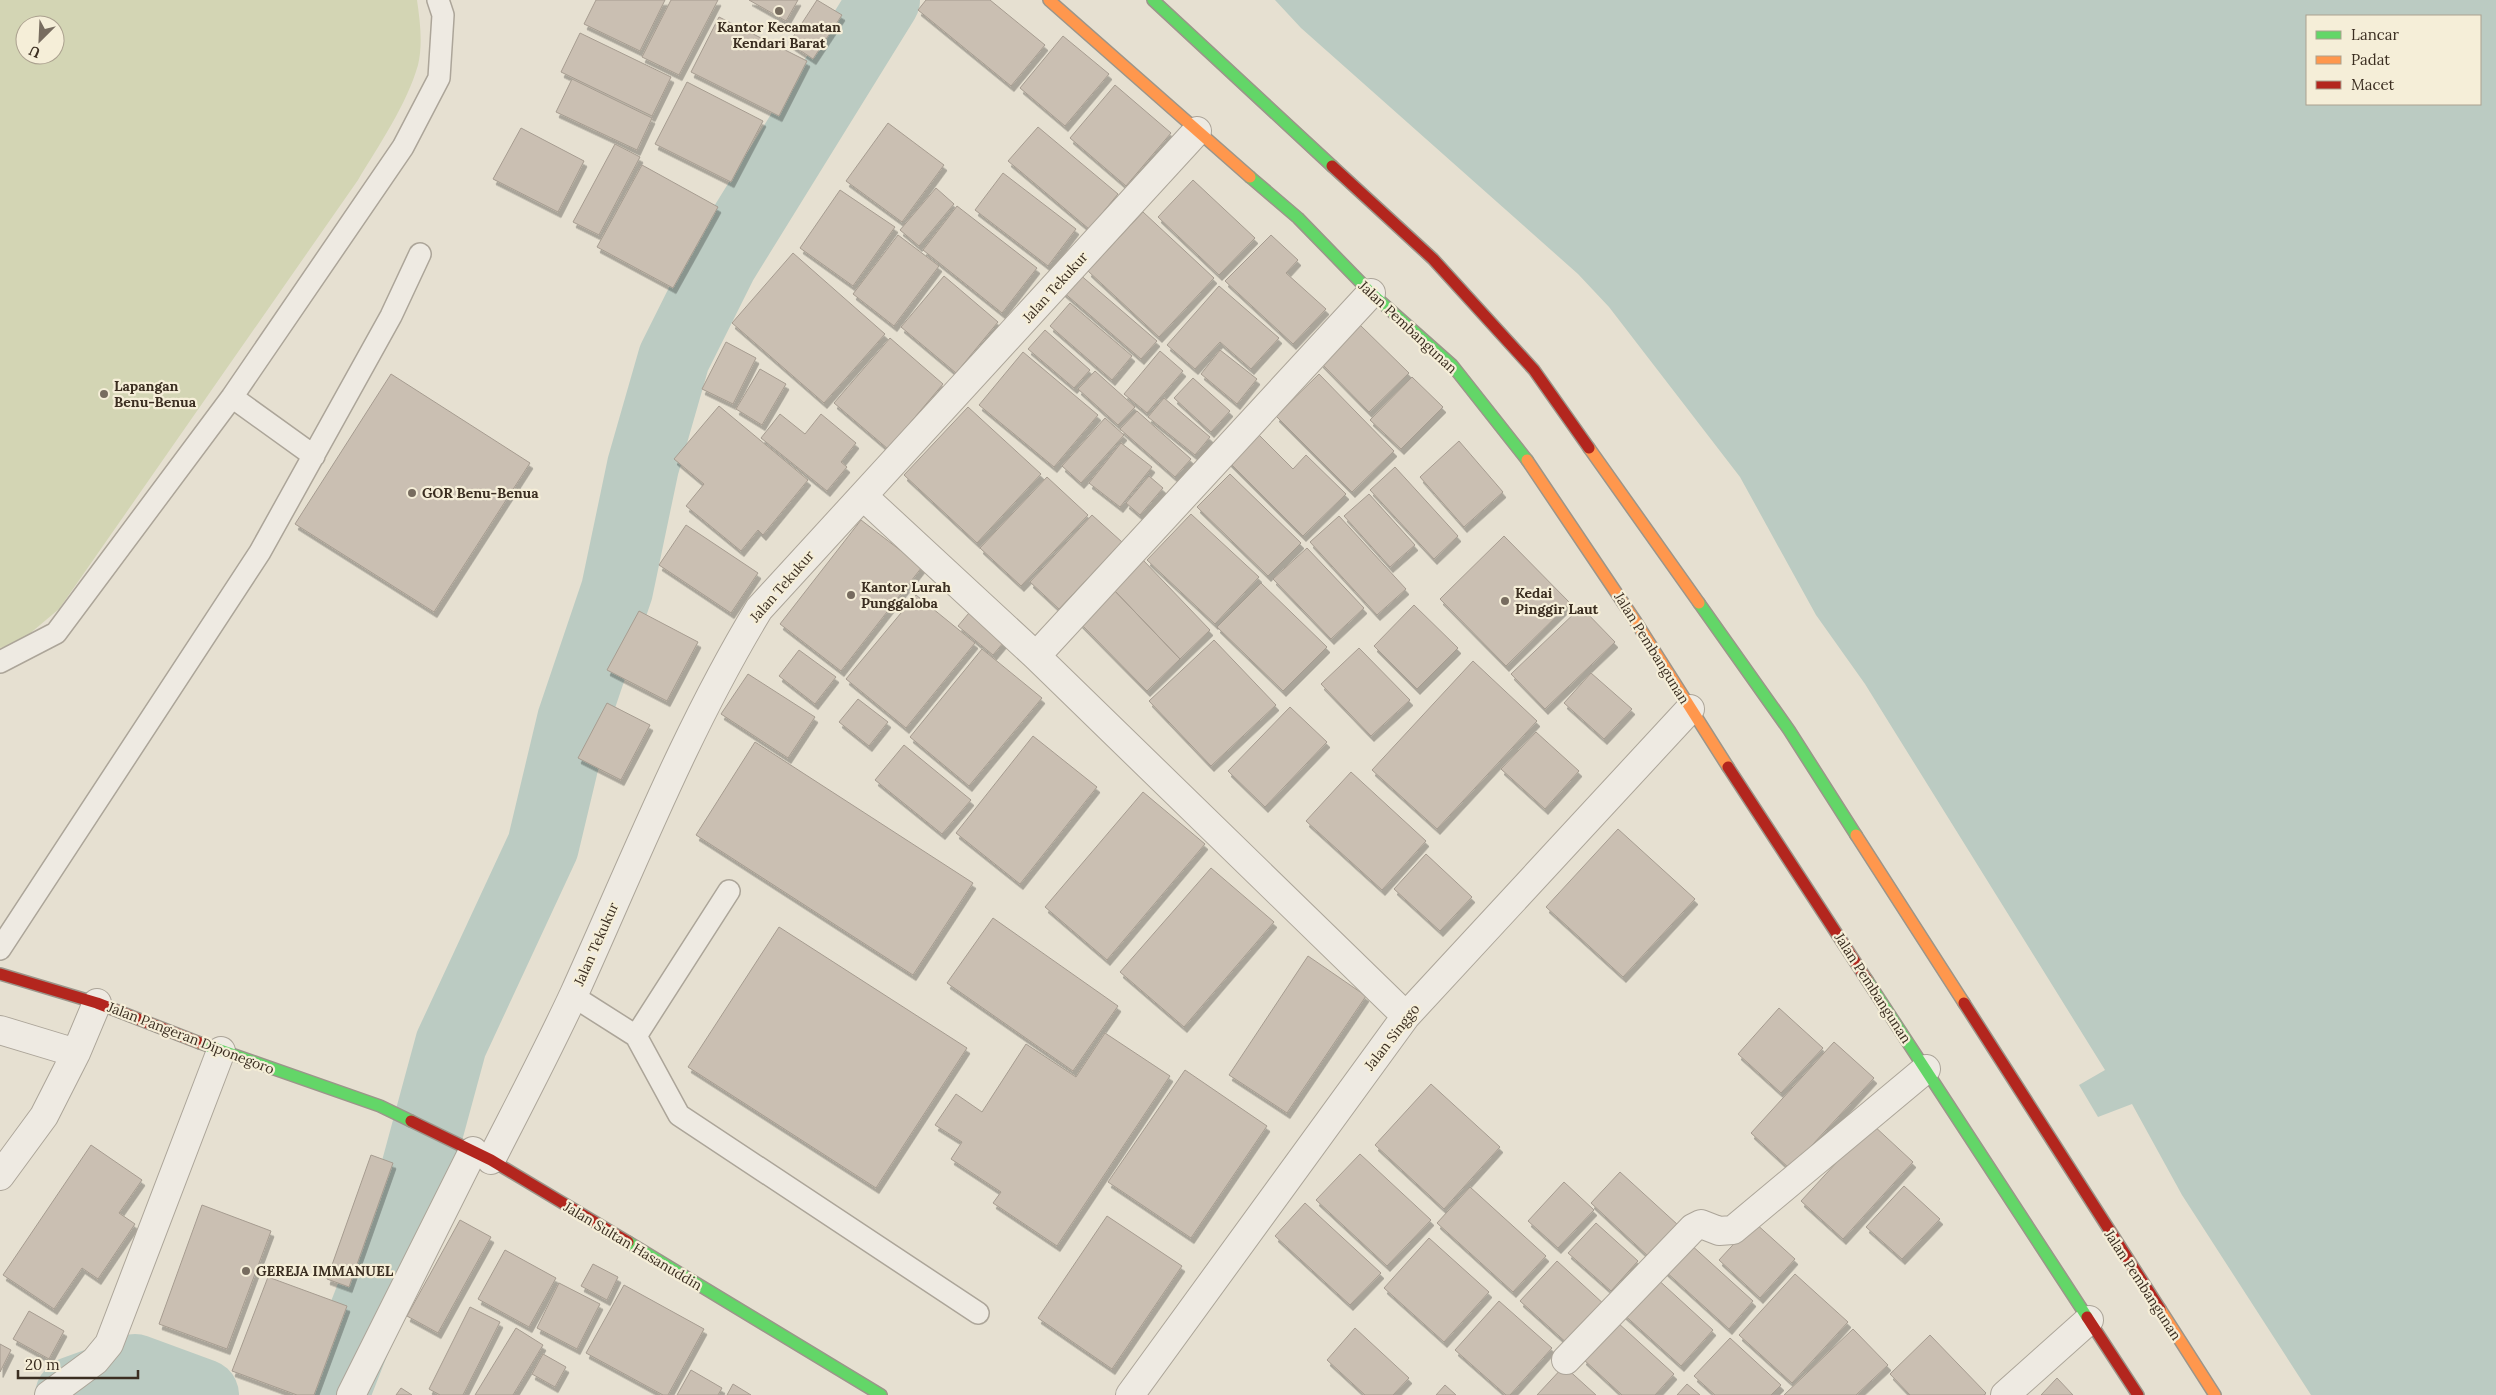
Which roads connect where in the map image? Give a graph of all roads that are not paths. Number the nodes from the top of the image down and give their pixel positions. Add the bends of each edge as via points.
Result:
1 (438, 0) edge
2 (1049, 0) edge
3 (1152, 0) edge
4 (1197, 132) junction
5 (420, 254) dead end
6 (1372, 293) junction
7 (232, 397) junction
8 (314, 456) junction
9 (863, 496) junction
10 (1036, 656) junction
11 (0, 662) edge
12 (1690, 709) junction
13 (729, 891) dead end
14 (0, 949) edge
15 (0, 974) edge
16 (573, 996) junction
17 (97, 1003) junction
18 (1406, 1016) junction
19 (0, 1030) edge
20 (636, 1036) junction
21 (221, 1051) junction
22 (76, 1053) junction
23 (1926, 1069) junction
24 (380, 1106) joint
25 (473, 1151) junction
26 (0, 1176) edge
27 (978, 1313) dead end
28 (2089, 1320) junction
29 (1566, 1360) dead end
30 (49, 1395) edge
31 (351, 1395) edge
32 (881, 1395) edge
33 (1130, 1395) edge
34 (2005, 1395) edge
35 (2138, 1395) edge
36 (2215, 1395) edge

1 - 7 lane via 443,15 439,78 403,147
2 - 4 main road, Jalan Pembangunan
3 - 36 main road, Jalan Pembangunan via 1433,260 1534,370 1789,730
4 - 6 main road, Jalan Pembangunan via 1298,218
4 - 9 street, Jalan Tekukur
5 - 8 lane via 391,316
6 - 10 street
6 - 12 main road, Jalan Pembangunan via 1452,365 1526,457
7 - 8 lane
7 - 11 lane via 56,633
8 - 14 lane via 260,552
9 - 10 street
9 - 16 street, Jalan Tekukur via 759,609 724,666 682,751
10 - 18 street
12 - 18 street, Jalan Singgo
12 - 23 main road, Jalan Pembangunan
13 - 20 lane
15 - 17 main road, Jalan Pangeran Diponegoro
16 - 20 lane
16 - 25 street, Jalan Tekukur
17 - 21 main road, Jalan Pangeran Diponegoro
17 - 22 street
18 - 33 street, Jalan Singgo
19 - 22 street
20 - 27 lane via 679,1115
21 - 24 main road, Jalan Pangeran Diponegoro
21 - 30 street via 109,1344 94,1361
22 - 26 street via 44,1116
23 - 28 main road, Jalan Pembangunan
23 - 29 street via 1733,1230 1719,1231 1701,1224 1693,1228
24 - 25 main road, Jalan Sultan Hasanuddin
25 - 31 street, Jalan Tekukur
25 - 32 main road, Jalan Sultan Hasanuddin
28 - 34 street
28 - 35 main road, Jalan Pembangunan

